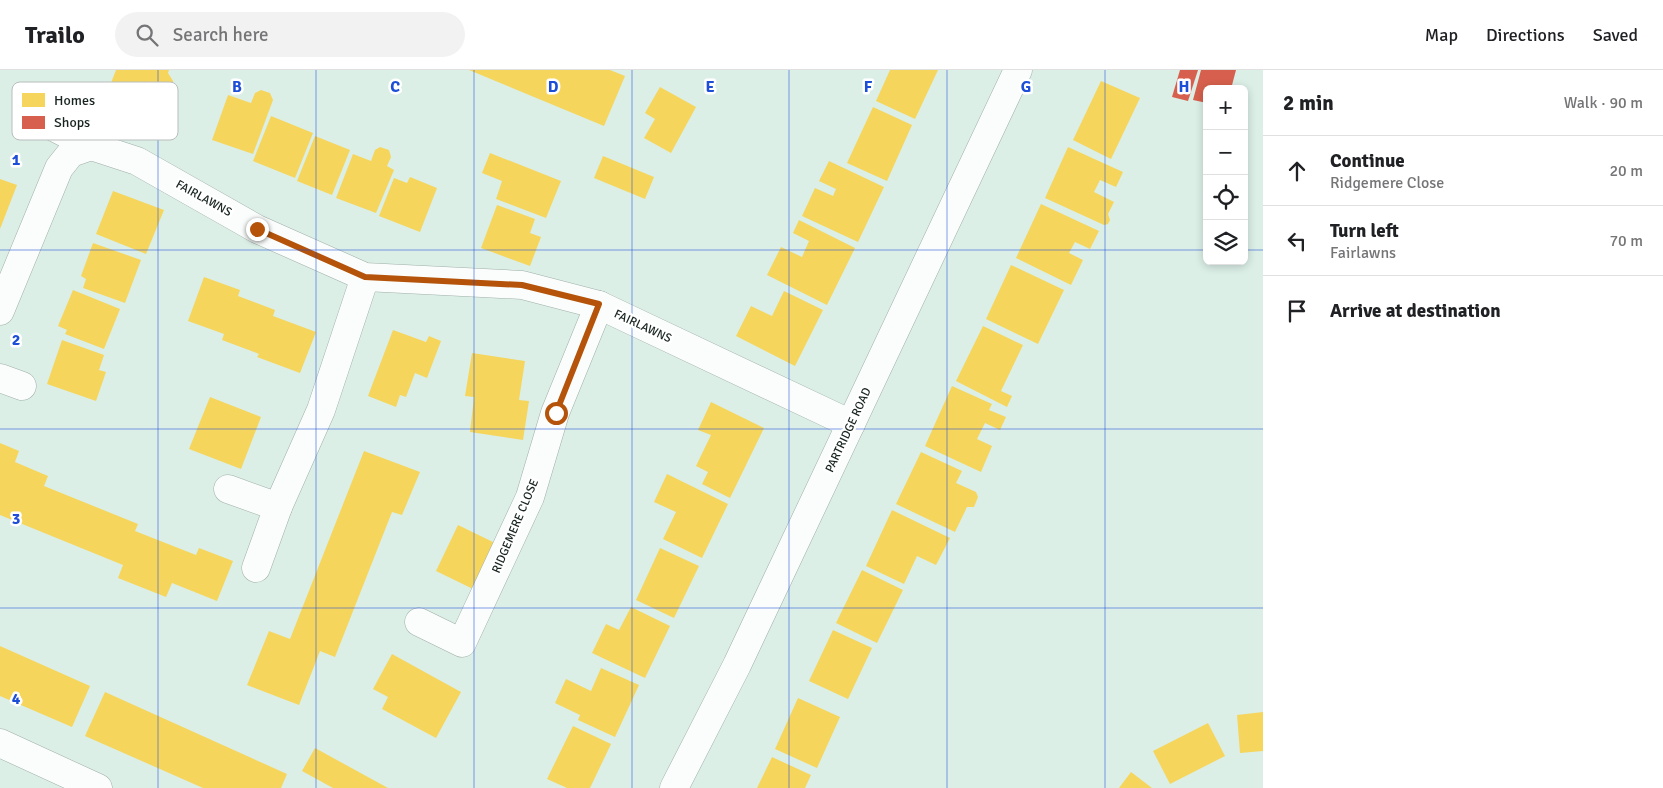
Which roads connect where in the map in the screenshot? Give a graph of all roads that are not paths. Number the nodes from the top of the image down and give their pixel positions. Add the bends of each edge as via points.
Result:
1 (1018, 70) edge
2 (79, 140) edge
3 (91, 146) junction
4 (365, 277) junction
5 (599, 304) junction
6 (0, 311) edge
7 (851, 424) junction
8 (228, 489) dead end
9 (278, 507) junction
10 (256, 568) dead end
11 (419, 622) dead end
12 (0, 742) edge
13 (98, 788) edge
14 (674, 788) edge

1 - 7 street, PARTRIDGE ROAD
2 - 3 street, FAIRLAWNS
3 - 4 street, FAIRLAWNS via 137,161 257,229
3 - 6 street via 72,153 59,168
4 - 5 street, FAIRLAWNS via 522,285
4 - 9 street via 321,410
5 - 7 street, FAIRLAWNS
5 - 11 street, RIDGEMERE CLOSE via 556,413 530,497 462,643
7 - 14 street, PARTRIDGE ROAD via 737,665
8 - 9 street
9 - 10 street
12 - 13 street

